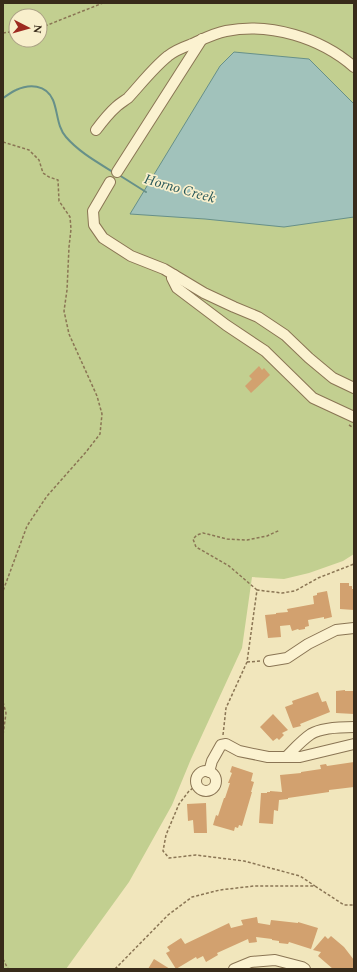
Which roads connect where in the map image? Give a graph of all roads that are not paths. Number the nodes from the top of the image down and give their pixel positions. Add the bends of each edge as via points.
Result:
1 (202, 39) junction
2 (354, 67) edge
3 (96, 130) dead end
4 (117, 172) dead end
5 (110, 182) dead end
6 (174, 275) junction
7 (354, 388) edge
8 (354, 417) edge
9 (354, 628) edge
10 (269, 661) road end
11 (354, 727) edge
12 (354, 744) edge
13 (286, 757) junction
14 (208, 772) junction
15 (234, 969) edge
16 (305, 969) edge

1 - 2 street via 240,29 275,31 295,35 329,49
1 - 3 street via 168,55
1 - 4 street
5 - 6 street via 93,211 94,225 103,238 132,256
6 - 7 street via 234,308 258,317 285,335 333,378
6 - 8 street via 172,278 177,288 265,351 313,398
9 - 10 street via 336,630 287,658
11 - 13 street via 329,728 312,733
12 - 13 street via 300,757
13 - 14 street via 239,752 226,744 221,745
14 - 14 street via 216,778 215,785 211,790 204,791 198,788 196,779 202,772
15 - 16 street via 251,962 275,960

